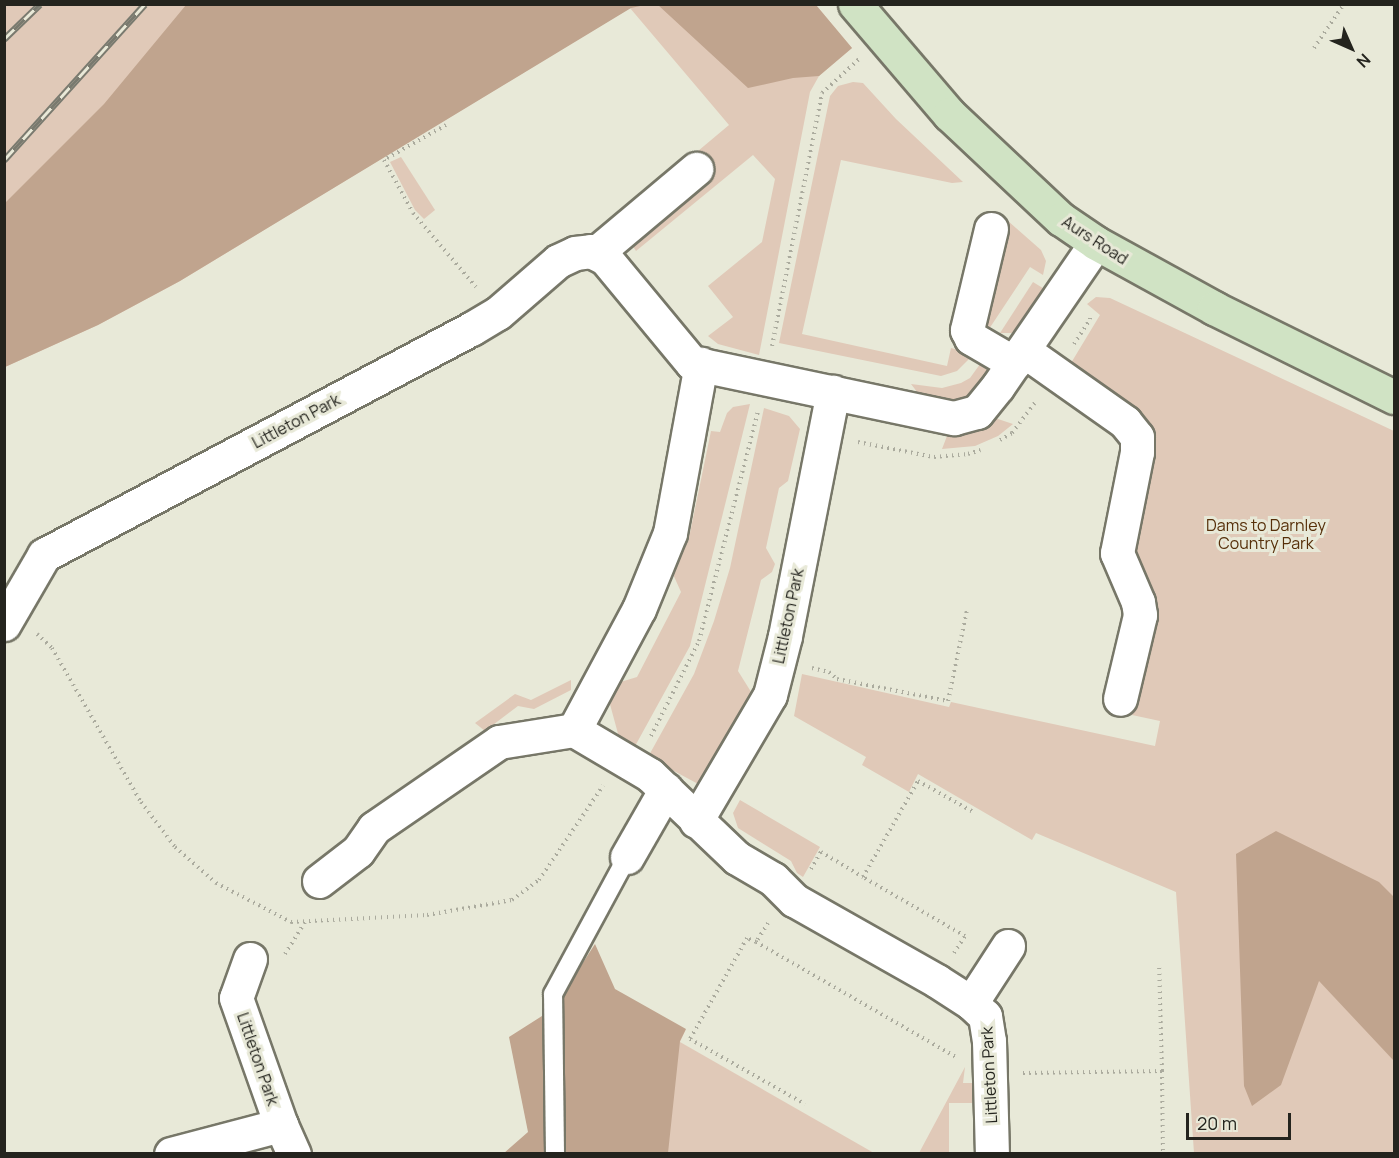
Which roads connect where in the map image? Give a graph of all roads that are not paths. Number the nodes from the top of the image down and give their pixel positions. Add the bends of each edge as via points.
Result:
1 (855, 4) edge
2 (696, 169) dead end
3 (991, 229) dead end
4 (1096, 243) junction
5 (596, 253) junction
6 (1018, 356) junction
7 (701, 364) junction
8 (833, 392) junction
9 (1395, 397) edge
10 (7, 613) edge
11 (1120, 699) dead end
12 (574, 730) junction
13 (666, 789) junction
14 (696, 822) junction
15 (627, 857) joint
16 (319, 881) dead end
17 (1008, 946) dead end
18 (250, 959) dead end
19 (971, 1003) junction
20 (287, 1139) edge
21 (171, 1154) edge
22 (555, 1154) edge
23 (992, 1154) edge

1 - 4 street, Aurs Road via 949,114 1053,211
2 - 5 street
3 - 6 street via 967,330 971,338
4 - 6 street
4 - 9 street, Aurs Road via 1214,308
5 - 7 street via 605,258 692,363
5 - 10 street, Littleton Park via 575,254 558,261 498,313 44,555
6 - 8 street via 977,412 954,418
6 - 11 street via 1125,422 1137,437 1117,553 1140,615
7 - 8 street
7 - 12 street via 670,533 639,609
8 - 14 street, Littleton Park via 770,695
12 - 13 street, Littleton Park via 650,775
12 - 16 street via 499,742 374,828 358,851
13 - 14 street, Littleton Park
13 - 15 street
14 - 19 street, Littleton Park via 794,900
15 - 22 lane via 553,994
17 - 19 street
18 - 20 street, Littleton Park via 237,998
19 - 23 street, Littleton Park via 985,1016 989,1041
20 - 21 street, Littleton Park

